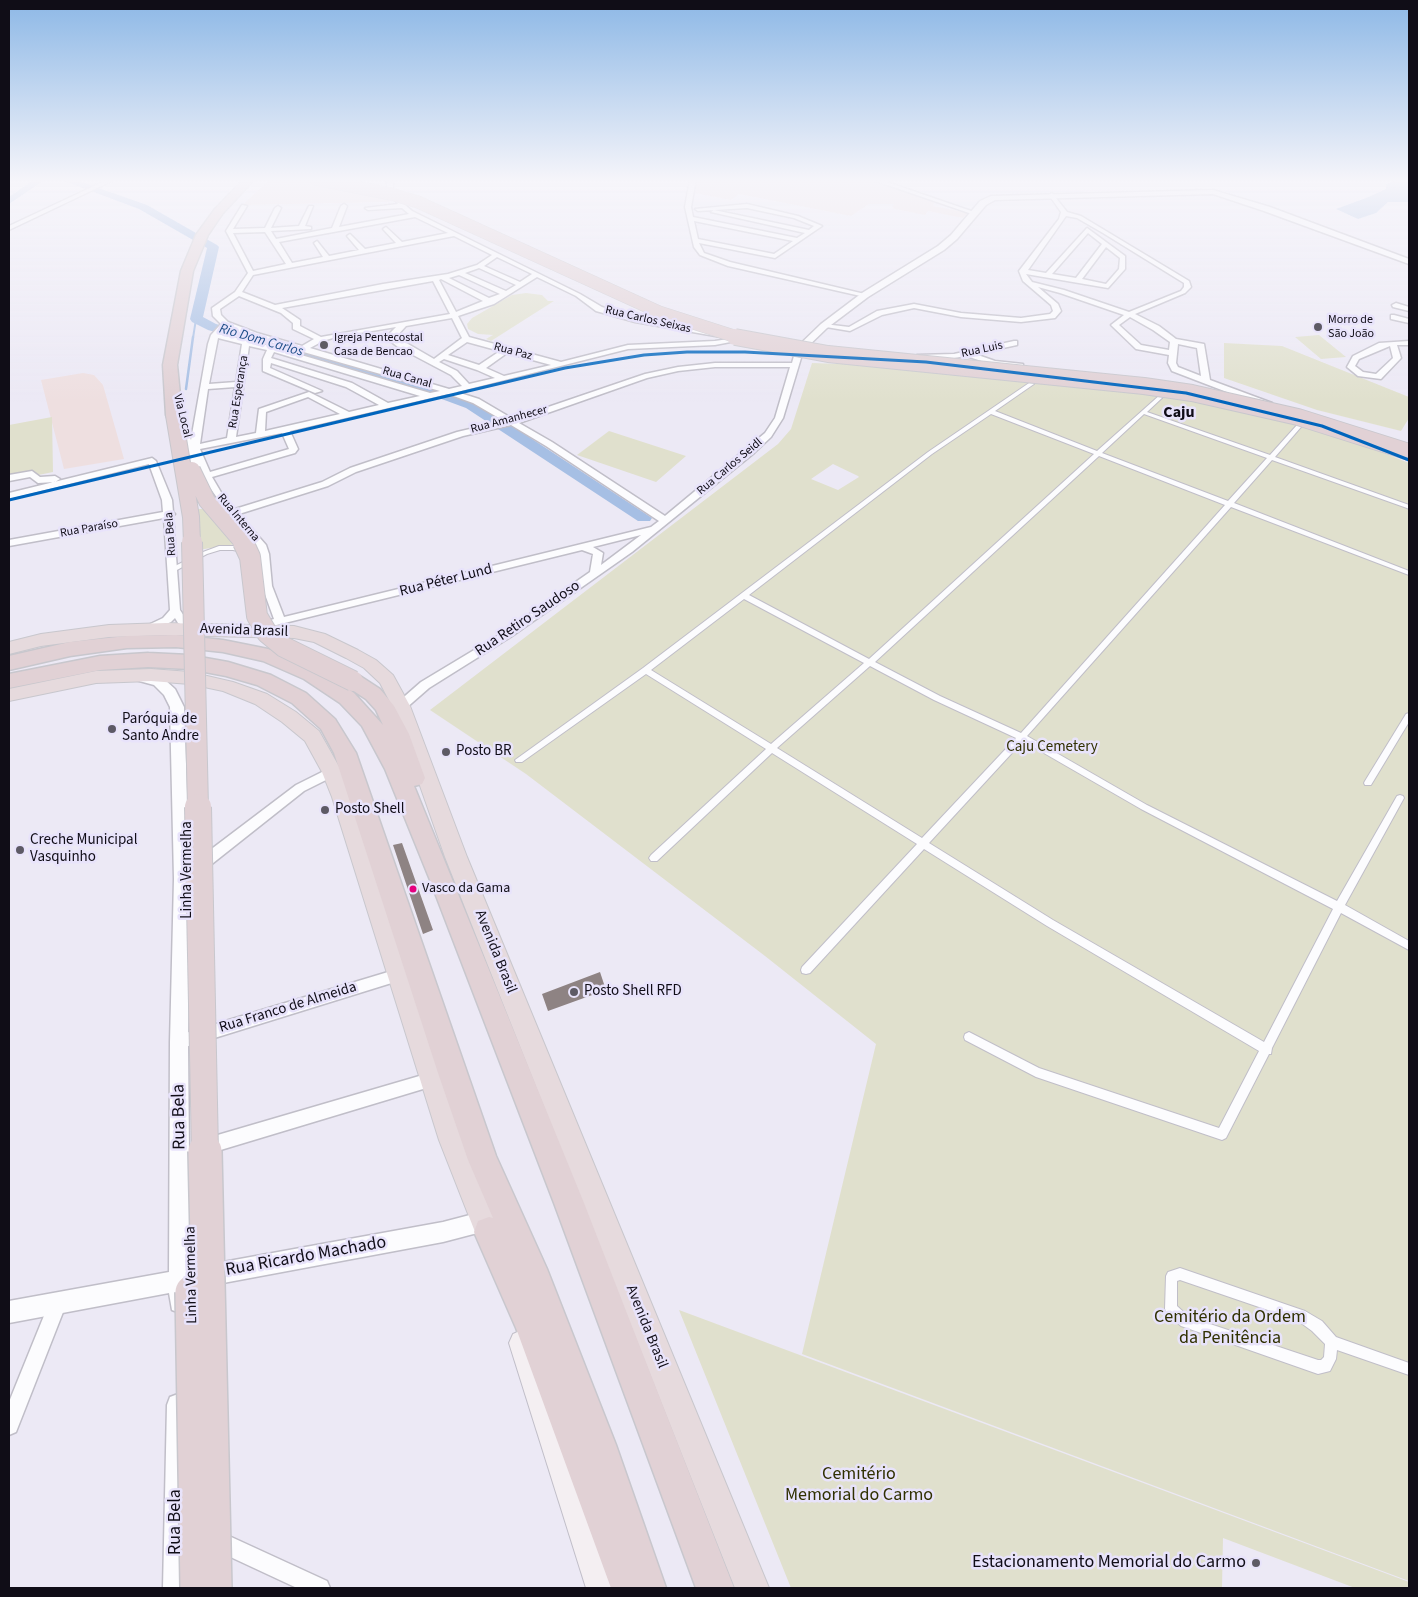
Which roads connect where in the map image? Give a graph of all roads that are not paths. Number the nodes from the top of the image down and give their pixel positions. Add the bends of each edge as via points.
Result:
1 (182, 254) edge
2 (192, 254) edge
3 (197, 254) edge
4 (241, 254) edge
5 (284, 254) edge
6 (325, 254) edge
7 (355, 254) edge
8 (493, 254) edge
9 (531, 254) edge
10 (703, 254) edge
11 (762, 254) edge
12 (780, 254) edge
13 (932, 254) edge
14 (1036, 254) edge
15 (1067, 254) edge
16 (1098, 254) edge
17 (1120, 254) edge
18 (1141, 254) edge
19 (1386, 254) edge
20 (496, 255) junction
21 (328, 258) junction
22 (1409, 262) edge
23 (291, 266) junction
24 (478, 266) junction
25 (1022, 271) junction
26 (251, 273) junction
27 (460, 273) junction
28 (537, 274) junction
29 (1047, 276) junction
30 (438, 278) junction
31 (1077, 282) junction
32 (1031, 284) junction
33 (522, 285) junction
34 (238, 293) junction
35 (506, 294) junction
36 (864, 296) junction
37 (491, 302) junction
38 (1396, 305) dead end
39 (276, 307) junction
40 (1409, 309) edge
41 (1129, 314) junction
42 (453, 316) junction
43 (1394, 317) dead end
44 (1409, 321) edge
45 (403, 325) junction
46 (824, 326) junction
47 (220, 329) junction
48 (320, 339) junction
49 (466, 339) junction
50 (742, 339) junction
51 (1174, 341) junction
52 (246, 343) junction
53 (1014, 343) dead end
54 (1409, 343) edge
55 (1393, 344) junction
56 (271, 349) junction
57 (303, 349) junction
58 (506, 350) junction
59 (799, 350) junction
60 (1173, 353) junction
61 (966, 354) junction
62 (443, 356) junction
63 (267, 359) junction
64 (434, 362) junction
65 (560, 364) junction
66 (794, 366) junction
67 (480, 368) junction
68 (504, 379) junction
69 (1206, 381) junction
70 (338, 382) junction
71 (240, 384) junction
72 (1032, 384) dead end
73 (1216, 385) junction
74 (205, 387) junction
75 (468, 388) junction
76 (318, 391) junction
77 (440, 393) junction
78 (309, 394) junction
79 (1161, 396) dead end
80 (387, 406) junction
81 (991, 412) junction
82 (1143, 412) junction
83 (174, 415) junction
84 (347, 415) junction
85 (1305, 418) dead end
86 (506, 423) junction
87 (1299, 426) dead end
88 (285, 430) junction
89 (260, 436) junction
90 (1363, 439) dead end
91 (231, 441) junction
92 (196, 447) junction
93 (1409, 452) edge
94 (1098, 454) junction
95 (1409, 457) edge
96 (1271, 459) junction
97 (101, 474) junction
98 (207, 476) junction
99 (9, 478) edge
100 (9, 496) edge
101 (1231, 505) junction
102 (1409, 507) edge
103 (232, 513) junction
104 (170, 514) junction
105 (665, 521) junction
106 (654, 529) junction
107 (9, 543) edge
108 (582, 546) junction
109 (253, 553) junction
110 (264, 554) junction
111 (173, 569) junction
112 (595, 574) junction
113 (1409, 574) edge
114 (745, 596) junction
115 (175, 610) junction
116 (274, 622) junction
117 (144, 629) junction
118 (199, 629) junction
119 (238, 631) junction
120 (111, 643) junction
121 (9, 648) edge
122 (9, 656) edge
123 (870, 662) junction
124 (9, 663) edge
125 (646, 670) junction
126 (130, 675) junction
127 (9, 681) edge
128 (9, 695) edge
129 (401, 706) junction
130 (1409, 716) edge
131 (1022, 737) junction
132 (772, 748) junction
133 (519, 760) dead end
134 (332, 772) junction
135 (1368, 783) dead end
136 (1400, 798) dead end
137 (923, 842) junction
138 (654, 858) dead end
139 (182, 879) junction
140 (442, 880) junction
141 (1339, 907) junction
142 (1409, 946) edge
143 (806, 970) dead end
144 (398, 975) junction
145 (969, 1037) dead end
146 (179, 1042) junction
147 (1267, 1050) junction
148 (433, 1079) junction
149 (180, 1154) junction
150 (487, 1227) junction
151 (180, 1280) junction
152 (58, 1302) junction
153 (9, 1312) edge
154 (1332, 1342) junction
155 (1409, 1369) edge
156 (9, 1426) edge
157 (176, 1520) junction
158 (176, 1588) edge
159 (197, 1588) edge
160 (215, 1588) edge
161 (320, 1588) edge
162 (601, 1588) edge
163 (630, 1588) edge
164 (648, 1588) edge
165 (715, 1588) edge
166 (752, 1588) edge

1 - 159 highway, Linha Vermelha, bridge via 159,366 163,418 181,499 184,584
2 - 83 highway, Linha Vermelha via 186,270 170,365
3 - 109 street, Via Local via 175,356 177,403 199,477 211,500 247,538
4 - 26 street
5 - 23 street
6 - 21 street
7 - 21 street
8 - 20 street, Rua Carlos Seixas
9 - 93 highway, bridge via 659,312 736,337 828,354 1144,386 1201,395 1298,417
10 - 36 street via 716,260
11 - 12 street
13 - 36 street, Rua Carlos Seidl
14 - 25 street
15 - 29 street
16 - 31 street
17 - 31 street via 1124,262 1110,285 1104,287
18 - 41 street via 1188,282 1188,287
19 - 22 street, Rua Carlos Seidl
20 - 24 street
20 - 28 street, Rua Carlos Seixas
21 - 23 street
23 - 26 street
24 - 27 street
24 - 33 street
25 - 29 street
25 - 32 street via 1023,278
26 - 34 street
27 - 30 street
27 - 35 street
28 - 33 street
28 - 50 street, Rua Carlos Seixas via 607,312
29 - 31 street
30 - 37 street
30 - 39 street
30 - 42 street
32 - 41 street
32 - 46 street via 1054,304 1055,314 1021,320 961,315 914,306 880,313 850,329
33 - 35 street
34 - 39 street
34 - 47 street via 216,308
35 - 37 street
36 - 46 street, Rua Carlos Seidl
37 - 42 street
38 - 40 street
39 - 48 street via 297,322 296,327
41 - 51 street
41 - 60 street via 1116,326 1134,344
42 - 45 street
42 - 49 street
43 - 44 street
45 - 48 street
45 - 64 street via 392,338
46 - 59 street, Rua Carlos Seidl
47 - 52 street
47 - 57 street, Rua Canal
47 - 74 street
48 - 57 street
49 - 58 street, Rua Paz
49 - 62 street
50 - 59 street, Rua Carlos Seixas
50 - 65 street via 635,345
51 - 60 street
51 - 69 street via 1201,346
52 - 56 street
52 - 71 street, Rua Esperança
53 - 61 street, Rua Luis
54 - 55 street
55 - 55 street via 1397,358 1378,378 1352,368 1354,360 1382,345
56 - 63 street
56 - 77 street
57 - 77 street, Rua Canal
58 - 65 street, Rua Paz
58 - 67 street
59 - 61 street, Rua Luis via 905,357
59 - 66 street, Rua Carlos Seidl
60 - 69 street via 1175,369
61 - 73 street via 994,363 1203,391
62 - 64 street
62 - 67 street
63 - 70 street
63 - 76 street via 266,369
64 - 75 street via 454,373
65 - 68 street
66 - 86 street, Rua Amanhecer via 714,365 661,372
66 - 105 street, Rua Carlos Seidl via 778,418 768,435
67 - 68 street
68 - 75 street
69 - 73 street
70 - 76 street
70 - 80 street via 360,389
71 - 74 street
71 - 91 street, Rua Esperança
72 - 81 street
73 - 85 street
74 - 92 street via 196,426
75 - 77 street
76 - 78 street
77 - 80 street
77 - 86 street, Rua Canal via 476,401
78 - 84 street
78 - 89 street via 262,411
79 - 82 street
80 - 84 street
81 - 94 street
81 - 114 street via 868,499
82 - 94 street
82 - 96 street
83 - 140 highway, bridge via 197,483 204,496 242,540 250,557 257,616 263,628 284,647 353,681 379,700 398,734 429,819
83 - 160 highway, Linha Vermelha, bridge via 191,517
84 - 88 street
86 - 103 street, Rua Amanhecer via 460,434 353,470 325,484
86 - 105 street, Rua Canal via 549,444
87 - 96 street
88 - 89 street
88 - 98 street via 294,449
89 - 91 street
90 - 95 street
91 - 92 street
92 - 98 street, Rua Interna
94 - 101 street
94 - 123 street
96 - 101 street
96 - 102 street
97 - 99 street via 92,472 46,481 38,480 32,474
97 - 100 street
97 - 104 street, Rua Bela via 152,461
98 - 103 street, Rua Interna
101 - 113 street
101 - 131 street
103 - 110 street, Rua Interna via 250,530
104 - 107 street, Rua Paraíso
104 - 111 street, Rua Bela
105 - 106 street, Rua Carlos Seidl
106 - 108 street, Rua Péter Lund
106 - 112 street, Rua Retiro Saudoso
108 - 112 street via 598,553
108 - 116 street, Rua Péter Lund
109 - 110 street
109 - 111 street via 219,548
109 - 116 street, Via Local via 262,615
110 - 116 street, Rua Interna
111 - 115 street, Rua Bela
112 - 129 street, Rua Retiro Saudoso via 508,634 425,685
114 - 123 street
114 - 125 street
115 - 117 street via 167,620
115 - 118 street via 182,621
116 - 119 street, Rua Péter Lund
117 - 118 highway, Avenida Brasil
117 - 121 highway, Avenida Brasil via 85,633
118 - 119 highway, Avenida Brasil
119 - 129 highway, Avenida Brasil via 300,632 319,638 375,668 387,679
120 - 122 highway via 39,649
120 - 124 highway, Avenida Brasil
120 - 140 highway, Avenida Brasil via 176,641 244,649 290,664 330,685 358,708 378,734
123 - 131 street via 937,698
123 - 132 street
125 - 132 street
125 - 133 street
126 - 128 highway via 82,679
126 - 134 highway via 190,678 227,686 261,700 312,736
126 - 139 street, Rua Bela via 159,682 170,692 177,707
127 - 164 highway via 100,663 189,662 264,680 298,698 328,724 345,753 455,1081 484,1160 531,1269
129 - 166 highway, Avenida Brasil via 456,857
130 - 135 street
131 - 137 street
131 - 141 street via 1144,807
132 - 137 street
132 - 138 street
134 - 139 street via 300,788
134 - 144 highway
136 - 141 street
137 - 143 street
137 - 147 street via 1050,923
139 - 146 street, Rua Bela
140 - 165 highway, Avenida Brasil
141 - 142 street
141 - 147 street
144 - 146 street, Rua Franco de Almeida
144 - 148 highway
145 - 147 street via 1036,1072 1222,1134
146 - 149 street, Rua Bela
148 - 149 street
148 - 150 highway via 452,1140
149 - 151 street, Rua Bela
150 - 151 street, Rua Ricardo Machado via 443,1232
150 - 162 main road
150 - 163 highway via 531,1323
151 - 152 street, Rua Ricardo Machado
151 - 157 street, Rua Bela
152 - 153 street, Rua Ricardo Machado
152 - 156 street
154 - 154 street via 1317,1326 1301,1316 1180,1274 1172,1276 1171,1309 1185,1322 1318,1367 1325,1366 1330,1359
154 - 155 street
157 - 158 street, Rua Bela
157 - 161 street

